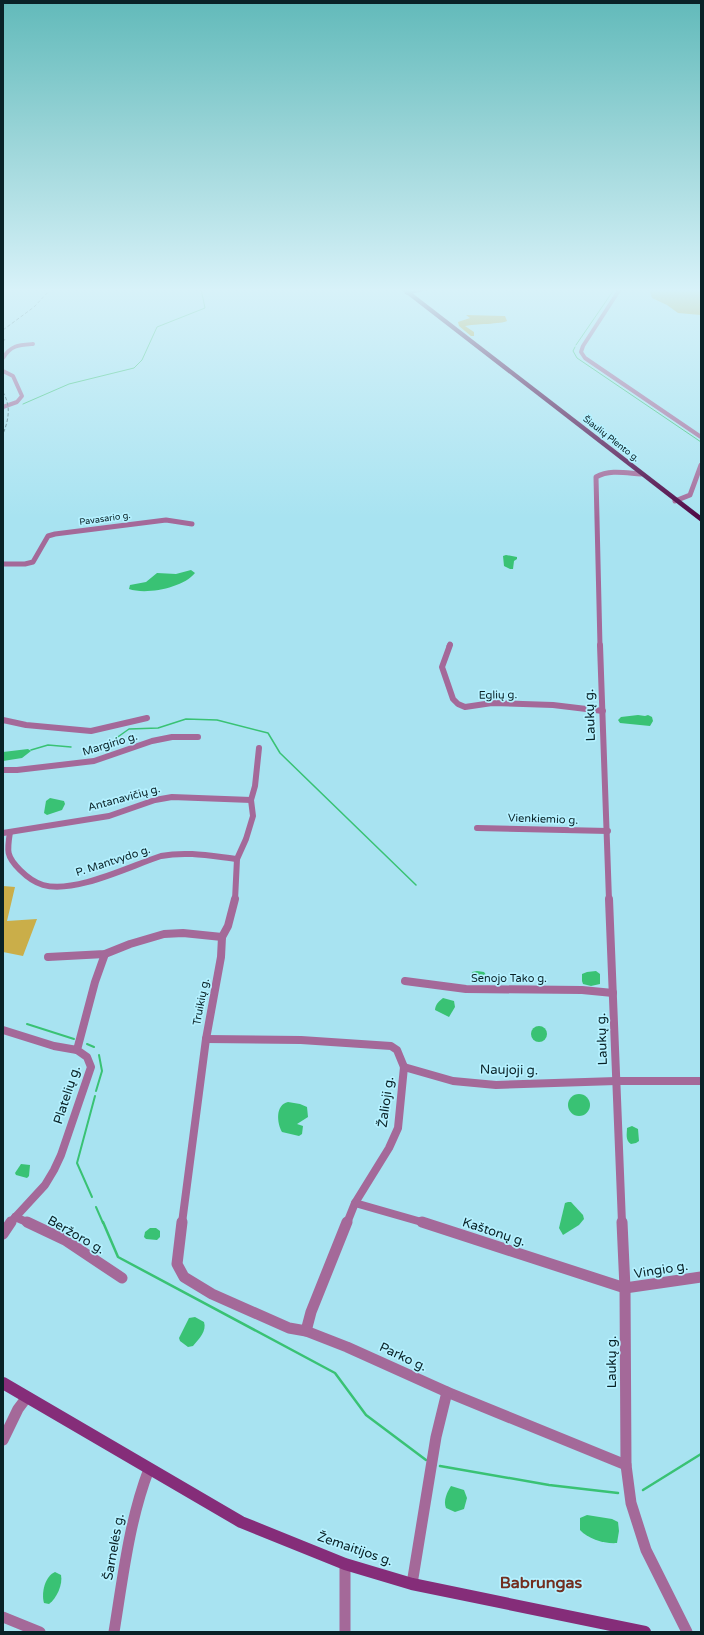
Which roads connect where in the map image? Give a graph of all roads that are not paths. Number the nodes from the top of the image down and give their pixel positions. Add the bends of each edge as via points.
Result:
1 (500, 365) edge
2 (596, 365) edge
3 (3, 371) edge
4 (3, 407) edge
5 (701, 437) edge
6 (701, 465) edge
7 (640, 474) junction
8 (676, 501) junction
9 (701, 520) edge
10 (192, 524) dead end
11 (3, 564) edge
12 (450, 644) dead end
13 (603, 711) junction
14 (147, 718) dead end
15 (3, 720) edge
16 (198, 737) dead end
17 (259, 748) dead end
18 (3, 770) edge
19 (251, 800) junction
20 (477, 828) dead end
21 (608, 831) junction
22 (7, 832) edge
23 (237, 859) junction
24 (222, 937) junction
25 (105, 954) junction
26 (48, 957) dead end
27 (405, 981) dead end
28 (613, 993) junction
29 (3, 1030) edge
30 (206, 1039) junction
31 (77, 1050) junction
32 (404, 1067) junction
33 (701, 1080) edge
34 (616, 1081) junction
35 (355, 1203) junction
36 (15, 1217) junction
37 (4, 1231) edge
38 (176, 1264) joint
39 (701, 1277) edge
40 (122, 1278) dead end
41 (625, 1288) junction
42 (306, 1331) junction
43 (3, 1383) edge
44 (447, 1392) junction
45 (27, 1397) junction
46 (3, 1440) edge
47 (626, 1465) junction
48 (149, 1469) junction
49 (345, 1564) junction
50 (412, 1584) junction
51 (3, 1617) edge
52 (40, 1632) edge
53 (114, 1632) edge
54 (346, 1632) edge
55 (645, 1632) edge
56 (687, 1632) edge

1 - 7 highway, Šiaulių Plento g.
2 - 5 street
3 - 4 street via 13,376 22,396 17,402
6 - 8 street via 690,495
7 - 8 highway, Šiaulių Plento g.
7 - 13 street, Laukų g. via 611,473 596,478
8 - 9 highway, Šiaulių Plento g.
10 - 11 street, Pavasario g. via 153,520 50,535 34,560 25,564
12 - 13 street, Eglių g. via 442,667 453,699 458,704 465,707 492,703
13 - 21 street, Laukų g.
14 - 15 street via 91,731 34,726
16 - 18 street, Margirio g. via 159,739 94,761
17 - 19 street, Truikių g.
19 - 22 street, Antanavičių g. via 172,797 155,800 109,816
19 - 23 street, Truikių g. via 253,816
20 - 21 street, Vienkiemio g.
21 - 28 street, Laukų g.
22 - 23 street, P. Mantvydo g. via 7,854 10,860 31,880 53,886 77,885 162,856 202,854
23 - 24 street, Truikių g. via 235,898 228,926
24 - 25 street via 164,934
24 - 30 street, Truikių g. via 221,957
25 - 26 street
25 - 31 street, Platelių g.
27 - 28 street, Senojo Tako g. via 466,989 582,990
28 - 34 street, Laukų g.
29 - 31 street via 54,1046
30 - 32 street, Žalioji g. via 300,1040 391,1046 397,1050
30 - 38 street, Truikių g.
31 - 36 street, Platelių g. via 89,1058 91,1067 61,1155 45,1185
32 - 34 street, Naujoji g. via 453,1081 496,1085
32 - 35 street, Žalioji g. via 398,1128 389,1148
33 - 34 street, Naujoji g.
34 - 41 street, Laukų g.
35 - 41 street, Kaštonų g.
35 - 42 street, Žalioji g. via 311,1312
36 - 37 street, Platelių g.
36 - 40 street, Beržoro g. via 65,1240
38 - 42 street, Parko g. via 184,1277 212,1294 289,1328
39 - 41 street, Vingio g.
41 - 47 street, Laukų g.
42 - 44 street, Parko g.
43 - 45 main road, Žemaitijos g.
44 - 47 street, Parko g.
44 - 50 street via 436,1436
45 - 46 street via 18,1409
45 - 48 main road, Žemaitijos g.
47 - 56 street, Laukų g. via 631,1503 646,1550
48 - 49 main road, Žemaitijos g. via 241,1522
48 - 53 street, Šarnelės g. via 138,1495
49 - 50 main road, Žemaitijos g.
49 - 54 street
50 - 55 main road, Žemaitijos g.
51 - 52 street

